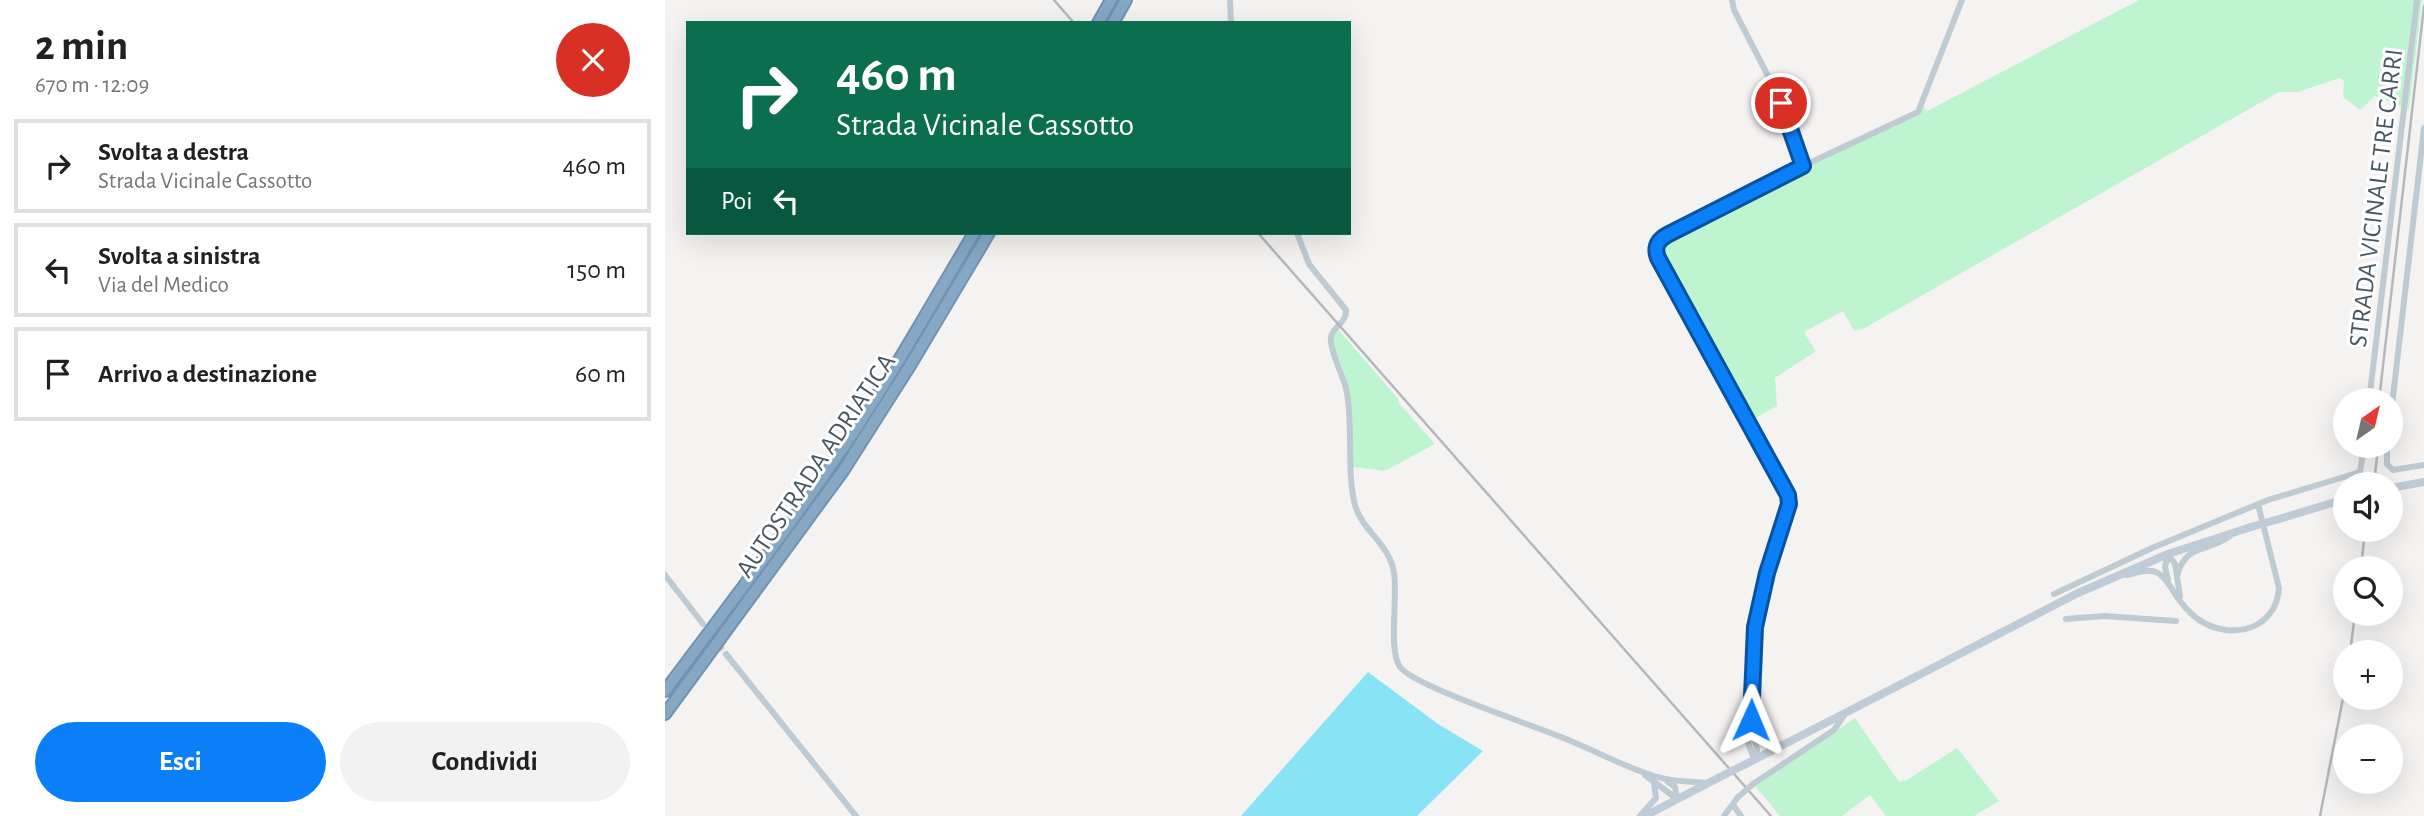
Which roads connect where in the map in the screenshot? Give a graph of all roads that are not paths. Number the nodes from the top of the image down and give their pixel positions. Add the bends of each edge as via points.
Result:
1 (1111, 0) edge
2 (1126, 0) edge
3 (1230, 0) edge
4 (1732, 0) edge
5 (1962, 0) edge
6 (2417, 0) edge
7 (1100, 19) edge
8 (1114, 21) edge
9 (1231, 21) edge
10 (2424, 128) edge
11 (1803, 166) junction
12 (973, 235) edge
13 (988, 235) edge
14 (1298, 235) edge
15 (2371, 388) edge
16 (2394, 388) edge
17 (2363, 458) edge
18 (2387, 458) edge
19 (2424, 465) edge
20 (2424, 482) edge
21 (2403, 486) edge
22 (2333, 503) edge
23 (2258, 504) junction
24 (2234, 533) junction
25 (2168, 554) junction
26 (665, 575) edge
27 (2177, 576) junction
28 (2111, 578) junction
29 (2171, 587) junction
30 (2054, 594) dead end
31 (2183, 605) junction
32 (2066, 619) dead end
33 (2176, 621) dead end
34 (702, 624) tunnel mouth
35 (726, 654) tunnel mouth
36 (665, 691) edge
37 (665, 714) edge
38 (1845, 714) junction
39 (1751, 720) junction
40 (1753, 729) junction
41 (1785, 745) junction
42 (1754, 759) junction
43 (1643, 772) junction
44 (1662, 779) junction
45 (1653, 782) junction
46 (1708, 783) junction
47 (1677, 799) junction
48 (1733, 805) junction
49 (856, 816) edge
50 (1643, 816) edge
51 (1724, 816) edge
52 (1741, 816) edge

1 - 7 highway
2 - 8 highway
3 - 9 street
4 - 11 street via 1781,103
5 - 11 street via 1918,112
6 - 15 street, STRADA VICINALE TRE CARRI
10 - 16 street
11 - 39 street via 1667,235 1656,248 1788,495 1755,627
12 - 36 highway, AUTOSTRADA ADRIATICA via 830,467
13 - 37 highway, AUTOSTRADA ADRIATICA via 843,471
14 - 43 street via 1312,269 1346,310 1331,341 1347,397 1353,496 1360,517 1392,563 1395,653 1402,670 1428,685
17 - 23 street via 2360,472
18 - 19 street via 2393,470
20 - 21 main road
22 - 24 main road, bridge
23 - 30 street
23 - 31 street via 2278,579 2272,611 2255,626 2229,630 2206,625
24 - 25 main road
24 - 27 street via 2187,555
25 - 27 street
25 - 28 main road
25 - 29 street via 2165,567
26 - 34 street
27 - 31 street
28 - 29 street via 2150,571
28 - 38 main road
29 - 31 street
32 - 33 street via 2104,616
35 - 49 street
38 - 41 main road
38 - 48 street, bridge via 1834,730 1753,784
39 - 40 street
39 - 42 street via 1749,747
40 - 41 street via 1765,741
40 - 42 street
41 - 42 main road
42 - 46 main road, bridge
43 - 44 street
43 - 45 street
44 - 46 street
44 - 47 street via 1675,787
45 - 47 street
45 - 50 street via 1656,798
46 - 47 main road
47 - 50 main road
48 - 51 street
48 - 52 street

